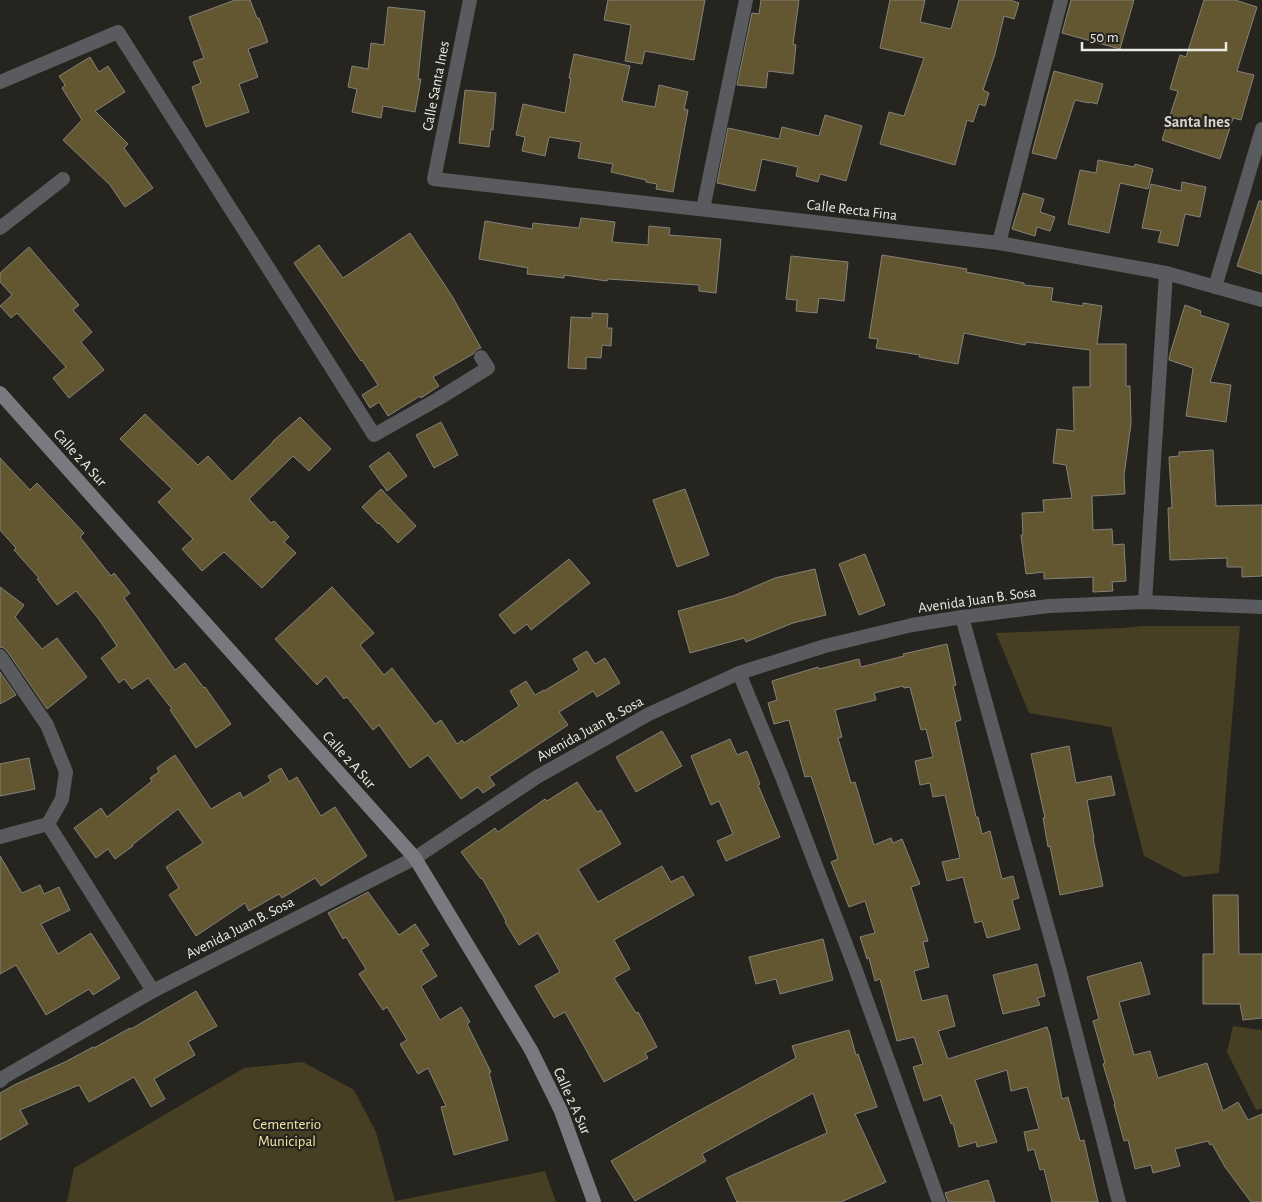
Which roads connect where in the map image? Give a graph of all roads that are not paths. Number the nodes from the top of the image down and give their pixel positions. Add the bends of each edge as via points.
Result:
1 (470, 0) edge
2 (746, 0) edge
3 (1060, 0) edge
4 (0, 82) edge
5 (1262, 129) edge
6 (63, 179) dead end
7 (434, 179) joint
8 (703, 209) junction
9 (0, 228) edge
10 (999, 243) junction
11 (1166, 273) junction
12 (1215, 287) junction
13 (1262, 300) edge
14 (482, 357) dead end
15 (0, 393) edge
16 (1145, 602) junction
17 (1262, 607) edge
18 (962, 617) junction
19 (0, 656) edge
20 (739, 673) junction
21 (48, 824) junction
22 (0, 837) edge
23 (415, 858) junction
24 (153, 990) junction
25 (0, 1081) edge
26 (594, 1202) edge
27 (939, 1202) edge
28 (1119, 1202) edge

1 - 7 street, Calle Santa Ines
2 - 8 street
3 - 10 street
4 - 14 street via 118,32 374,436 488,368
5 - 12 street
6 - 9 street
7 - 8 street, Calle Recta Fina
8 - 10 street, Calle Recta Fina
10 - 11 street, Calle Recta Fina
11 - 12 street, Calle Recta Fina
11 - 16 street
12 - 13 street, Calle Recta Fina
15 - 23 main road, Calle 2 A Sur
16 - 17 street, Avenida Juan B. Sosa
16 - 18 street, Avenida Juan B. Sosa via 1049,606
18 - 20 street, Avenida Juan B. Sosa via 824,646
18 - 28 street via 1058,965
19 - 21 street via 48,725 66,772 62,798
20 - 23 street, Avenida Juan B. Sosa via 649,714 537,777
20 - 27 street via 855,968
21 - 22 street
21 - 24 street
23 - 24 street, Avenida Juan B. Sosa
23 - 26 main road, Calle 2 A Sur via 531,1050 561,1111
24 - 25 street, Avenida Juan B. Sosa

